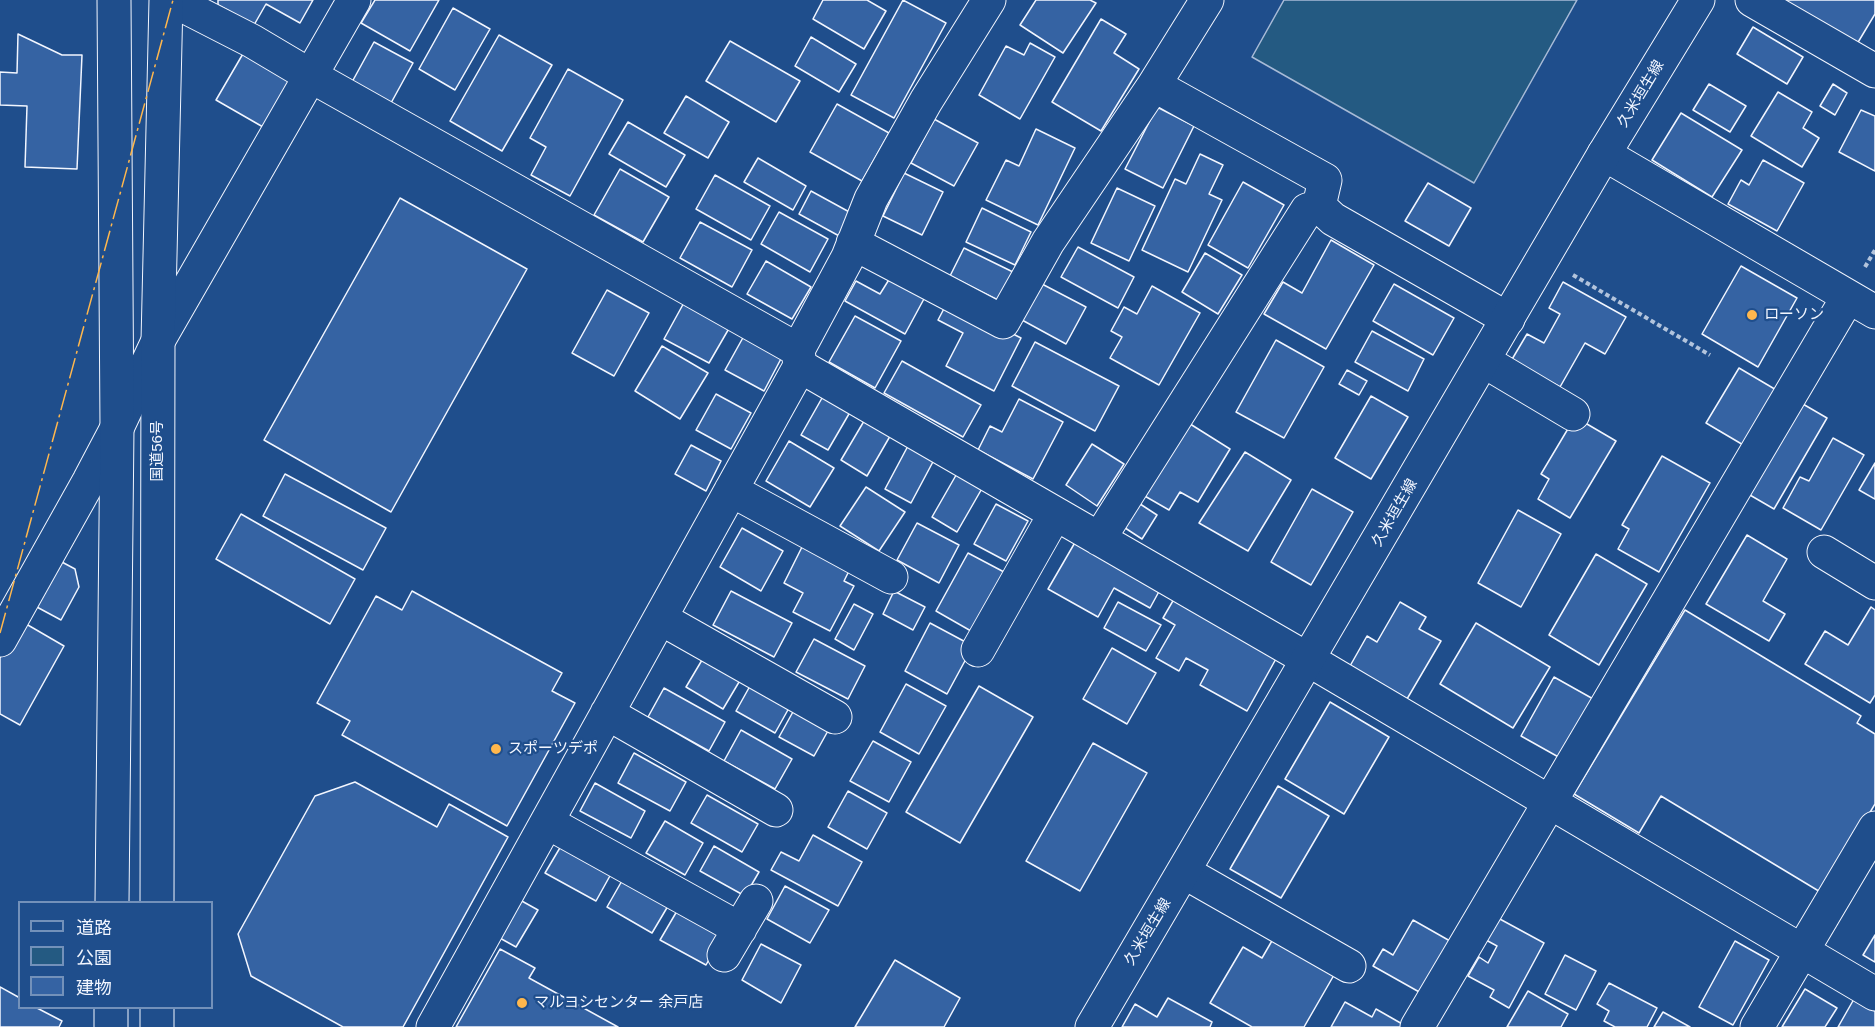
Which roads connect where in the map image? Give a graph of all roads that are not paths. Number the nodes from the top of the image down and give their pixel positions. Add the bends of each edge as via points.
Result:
1 (114, 0) edge
2 (166, 0) edge
3 (172, 0) edge
4 (354, 0) edge
5 (989, 0) edge
6 (1207, 0) edge
7 (1698, 0) edge
8 (1752, 0) edge
9 (1875, 71) edge
10 (311, 76) junction
11 (1154, 85) junction
12 (1604, 154) junction
13 (1319, 206) junction
14 (853, 243) junction
15 (1862, 304) edge
16 (1508, 319) junction
17 (158, 341) junction
18 (799, 358) junction
19 (1484, 361) junction
20 (1573, 414) dead end
21 (117, 428) junction
22 (731, 490) junction
23 (1055, 514) junction
24 (1099, 539) junction
25 (1824, 552) dead end
26 (891, 577) dead end
27 (1875, 583) edge
28 (660, 618) junction
29 (0, 640) edge
30 (978, 650) dead end
31 (1309, 660) junction
32 (607, 713) junction
33 (835, 717) dead end
34 (1550, 802) junction
35 (776, 810) dead end
36 (547, 822) junction
37 (1875, 828) edge
38 (1184, 872) junction
39 (112, 901) edge
40 (157, 901) edge
41 (756, 901) dead end
42 (1801, 951) junction
43 (1349, 966) dead end
44 (1875, 994) edge
45 (111, 1009) edge
46 (157, 1009) edge
47 (1431, 1022) edge
48 (111, 1027) edge
49 (157, 1027) edge
50 (433, 1027) edge
51 (1092, 1027) edge
52 (1757, 1027) edge

1 - 21 main road
2 - 17 main road, 国道56号
3 - 10 main road
4 - 10 main road
5 - 14 main road via 871,199
6 - 11 main road
7 - 12 main road, 久米垣生線
8 - 9 main road
10 - 17 main road
10 - 18 main road
11 - 13 main road via 1325,180
11 - 14 main road via 1047,242 1003,322
12 - 15 main road
12 - 16 main road, 久米垣生線
13 - 16 main road via 1333,219
13 - 24 main road via 1307,210
14 - 18 main road
15 - 34 main road
16 - 19 main road, 久米垣生線
17 - 21 main road
17 - 40 main road, 国道56号
18 - 22 main road
18 - 23 main road
19 - 20 main road
19 - 31 main road, 久米垣生線
21 - 29 main road
21 - 39 main road
22 - 26 main road
22 - 28 main road
23 - 24 main road
23 - 30 main road
24 - 31 main road
25 - 27 main road
28 - 32 main road
28 - 33 main road
31 - 34 main road
31 - 38 main road, 久米垣生線
32 - 35 main road
32 - 36 main road
34 - 42 main road
34 - 47 main road
36 - 41 main road via 732,942
36 - 50 main road
37 - 42 main road
38 - 43 main road
38 - 51 main road, 久米垣生線
42 - 44 main road
42 - 52 main road
45 - 48 main road
46 - 49 main road

